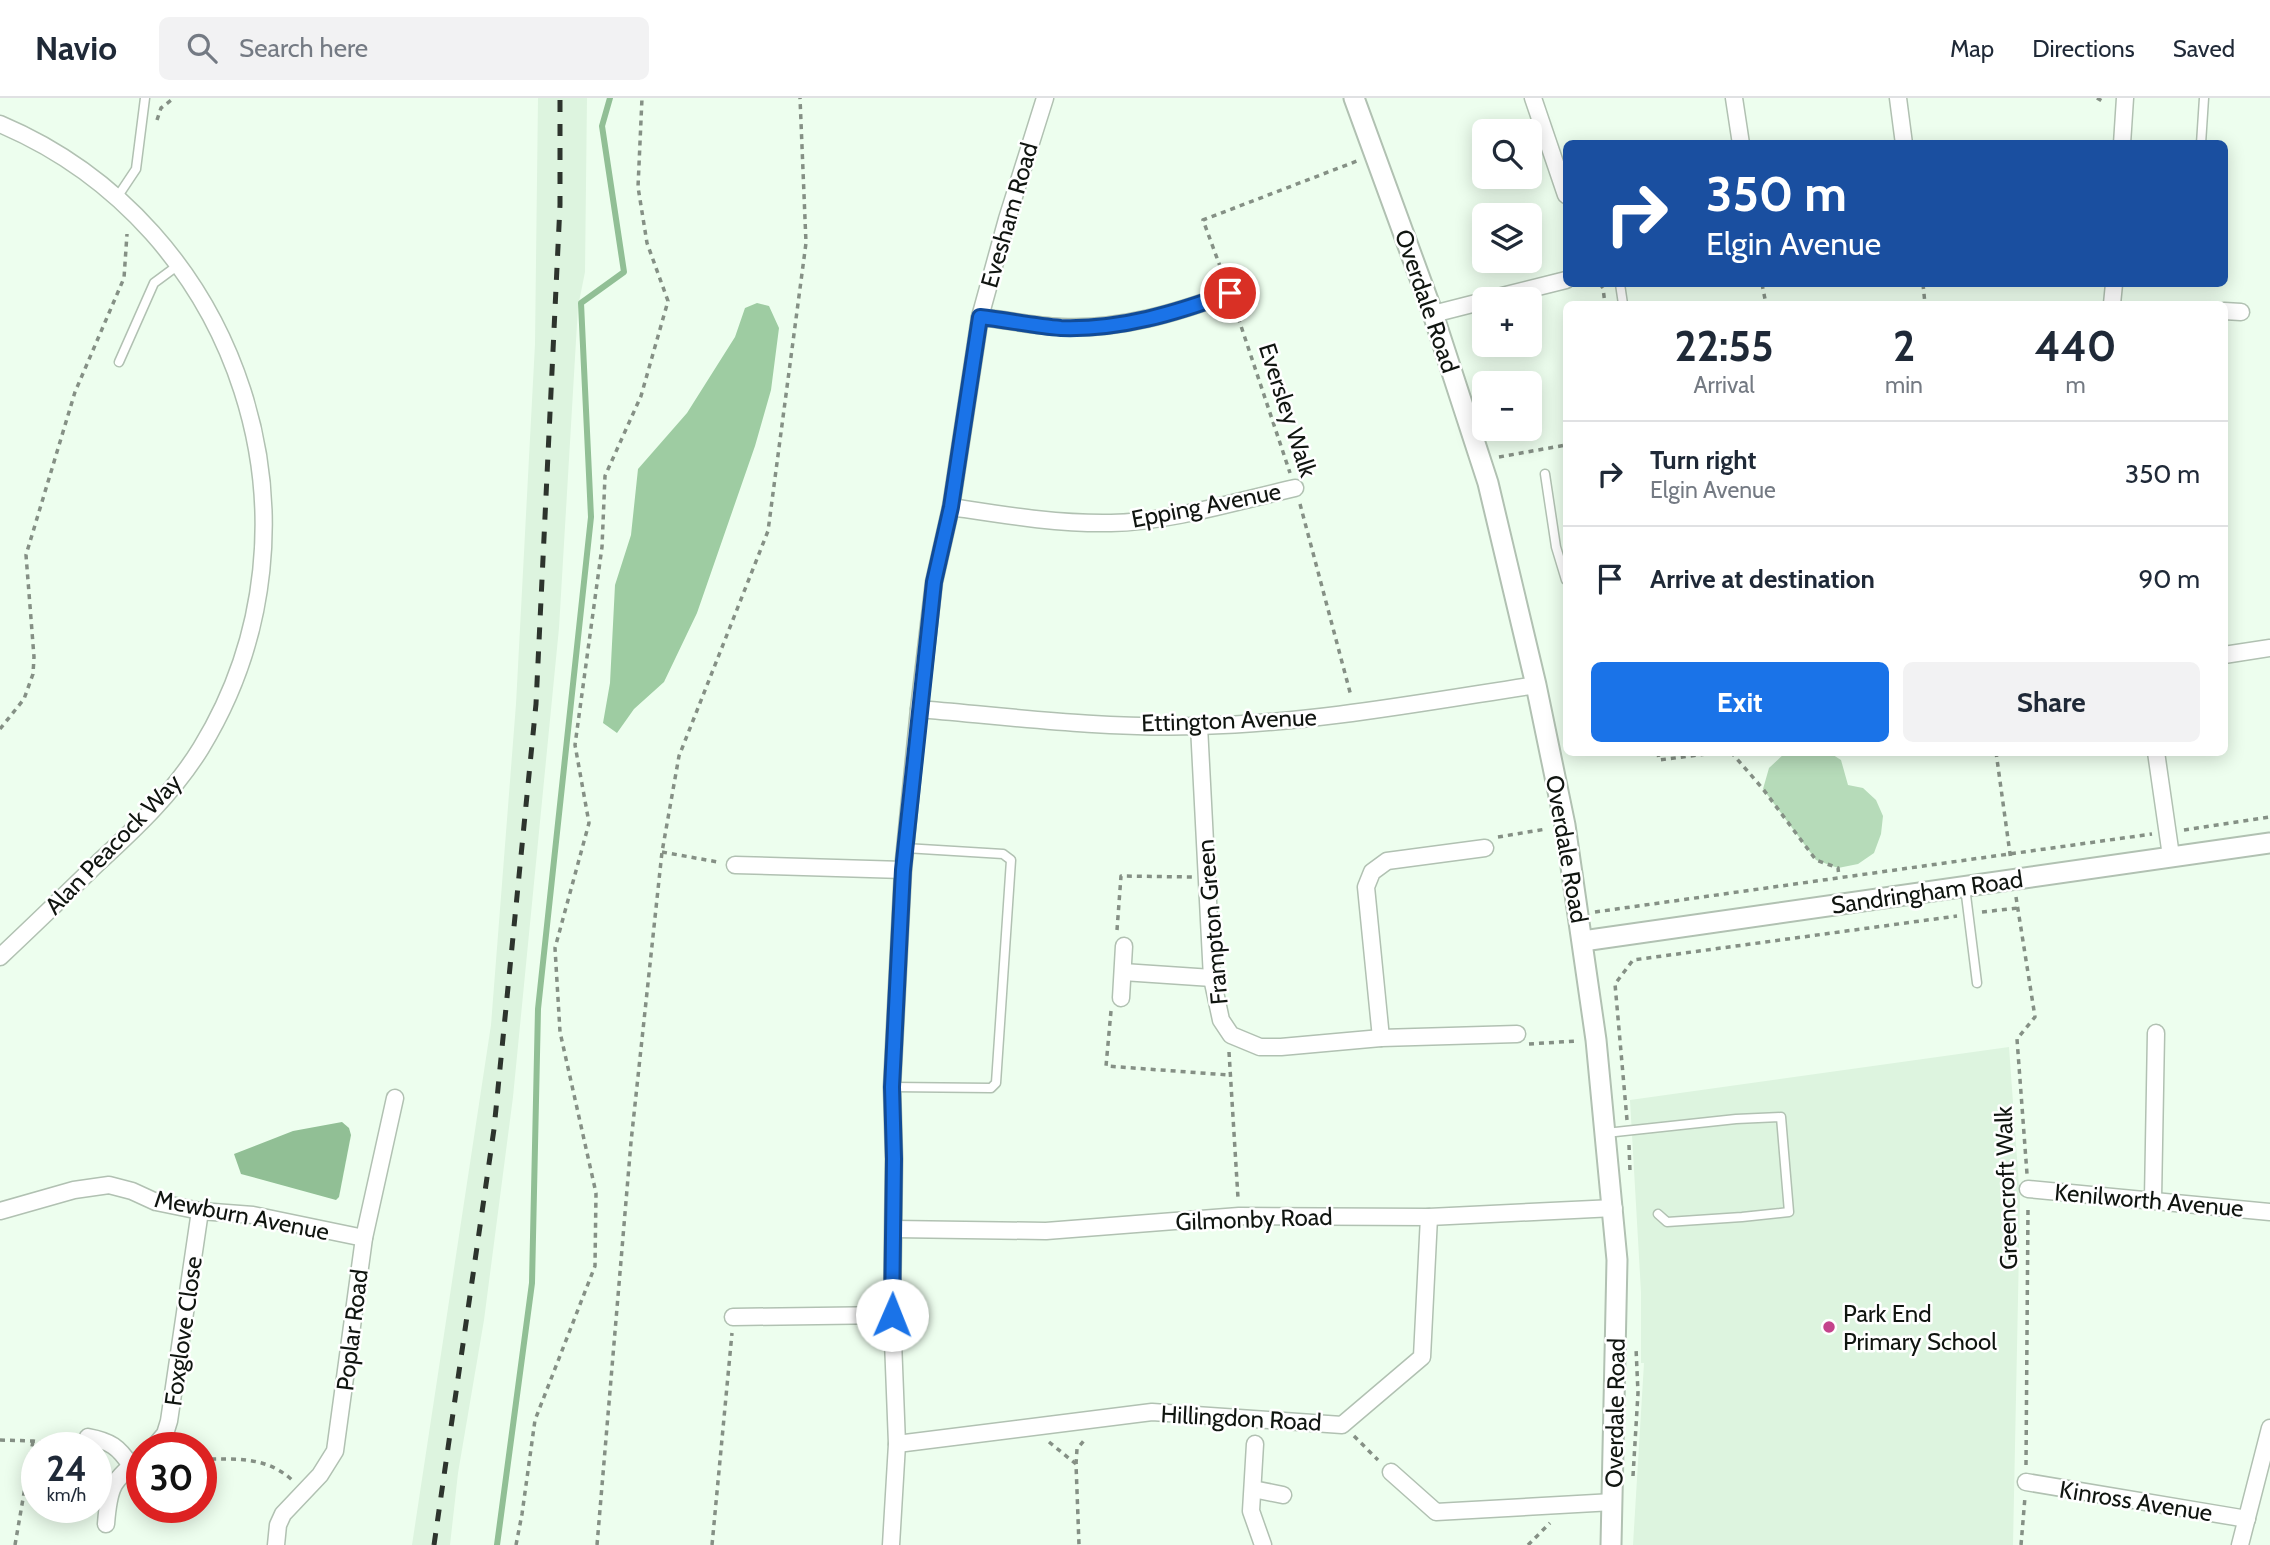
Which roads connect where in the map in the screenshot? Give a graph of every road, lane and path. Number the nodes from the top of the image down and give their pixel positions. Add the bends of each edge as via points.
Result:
1 (145, 98) edge
2 (642, 98) edge
3 (800, 98) edge
4 (1045, 98) edge
5 (1354, 98) edge
6 (1533, 98) edge
7 (1734, 98) edge
8 (1898, 98) edge
9 (2097, 98) edge
10 (2104, 98) edge
11 (2125, 98) edge
12 (2204, 98) edge
13 (0, 124) edge
14 (1740, 140) edge
15 (1903, 140) edge
16 (2122, 140) edge
17 (2202, 140) edge
18 (1376, 154) junction
19 (1563, 186) edge
20 (118, 196) junction
21 (138, 217) junction
22 (179, 264) junction
23 (1563, 281) edge
24 (1538, 287) edge
25 (1230, 293) junction
26 (1472, 304) edge
27 (2228, 311) edge
28 (2241, 312) dead end
29 (1433, 314) junction
30 (980, 317) junction
31 (119, 362) dead end
32 (1563, 446) edge
33 (1481, 460) junction
34 (1545, 474) dead end
35 (1295, 488) junction
36 (951, 507) junction
37 (1563, 570) edge
38 (2270, 648) edge
39 (2228, 654) edge
40 (1536, 685) junction
41 (919, 709) junction
42 (1356, 713) junction
43 (1199, 726) junction
44 (0, 729) edge
45 (1658, 756) edge
46 (1690, 756) edge
47 (1734, 756) edge
48 (1997, 756) edge
49 (2157, 756) edge
50 (2270, 817) edge
51 (1565, 825) junction
52 (2168, 832) junction
53 (2270, 843) edge
54 (905, 848) junction
55 (1485, 848) joint
56 (662, 852) junction
57 (2010, 853) junction
58 (2171, 856) junction
59 (735, 865) joint
60 (903, 870) junction
61 (1839, 877) junction
62 (2014, 880) junction
63 (1965, 887) junction
64 (1579, 914) junction
65 (1583, 941) junction
66 (1124, 946) dead end
67 (0, 957) edge
68 (1123, 972) junction
69 (1212, 978) junction
70 (1977, 983) dead end
71 (1121, 998) dead end
72 (2156, 1033) dead end
73 (1517, 1034) joint
74 (1381, 1038) junction
75 (1596, 1040) junction
76 (1228, 1043) dead end
77 (892, 1087) junction
78 (394, 1098) dead end
79 (1606, 1133) junction
80 (2028, 1188) junction
81 (2153, 1199) junction
82 (1614, 1208) junction
83 (0, 1211) edge
84 (200, 1211) junction
85 (2270, 1212) edge
86 (1658, 1214) dead end
87 (1239, 1216) junction
88 (1429, 1217) junction
89 (894, 1229) junction
90 (363, 1238) junction
91 (892, 1315) junction
92 (733, 1317) joint
93 (1103, 1418) junction
94 (1342, 1425) junction
95 (1031, 1427) junction
96 (2270, 1428) edge
97 (166, 1432) edge
98 (0, 1440) edge
99 (21, 1441) edge
100 (112, 1443) edge
101 (897, 1444) junction
102 (1255, 1444) dead end
103 (126, 1454) edge
104 (217, 1459) edge
105 (1076, 1464) junction
106 (126, 1471) edge
107 (1391, 1472) joint
108 (2026, 1482) junction
109 (1253, 1489) junction
110 (304, 1491) junction
111 (1283, 1495) dead end
112 (1613, 1502) junction
113 (21, 1510) edge
114 (2247, 1519) junction
115 (106, 1524) dead end
116 (15, 1545) edge
117 (276, 1545) edge
118 (516, 1545) edge
119 (597, 1545) edge
120 (712, 1545) edge
121 (891, 1545) edge
122 (1079, 1545) edge
123 (1263, 1545) edge
124 (1611, 1545) edge
125 (2021, 1545) edge
126 (2240, 1545) edge

1 - 20 lane via 136,169
2 - 118 path via 638,187 648,243 668,301 642,396 605,476 602,547 575,745 589,823 555,948 560,1032 596,1193 595,1266 535,1420
3 - 56 path via 806,243 768,531 679,757
4 - 30 street, Evesham Road
5 - 18 street, Overdale Road
6 - 19 street
7 - 14 street
8 - 15 street
9 - 10 path
11 - 16 street
12 - 17 lane
13 - 20 street, Alan Peacock Way via 69,160
18 - 25 path, Eversley Walk via 1203,220
18 - 29 street, Overdale Road
20 - 21 street, Alan Peacock Way
21 - 22 street, Alan Peacock Way
21 - 44 path via 127,231 124,278 75,392 26,555 33,674 24,699
22 - 31 lane via 154,283
22 - 67 street, Alan Peacock Way via 229,350 258,446 264,542 259,594 247,643 224,704 176,783
23 - 24 street
25 - 30 street via 1170,315 1118,324 1061,328
25 - 35 path, Eversley Walk
26 - 29 street
27 - 28 street
29 - 33 street, Overdale Road
30 - 36 street, Evesham Road
32 - 33 path
33 - 40 street, Overdale Road
34 - 37 lane
35 - 36 street, Epping Avenue via 1184,514 1113,523 1040,521
35 - 42 path, Eversley Walk
36 - 41 street, Evesham Road via 934,582
38 - 39 street
40 - 42 street, Ettington Avenue
40 - 51 street, Overdale Road
41 - 43 street, Ettington Avenue via 1084,723
41 - 54 street, Evesham Road
42 - 43 street, Ettington Avenue
43 - 69 street, Frampton Green
45 - 46 path via 1658,760
47 - 61 path via 1816,860 1838,868
48 - 57 path, Greencroft Walk
49 - 52 street
50 - 52 path
51 - 55 path via 1494,838
51 - 64 street, Overdale Road
52 - 57 path
52 - 58 street
53 - 58 street, Sandringham Road
54 - 60 street, Evesham Road
54 - 77 lane via 1003,854 1011,860 996,1083 991,1088
55 - 74 street via 1387,861 1373,872 1366,887
56 - 59 path
56 - 119 path via 631,1142
57 - 61 path
57 - 62 path, Greencroft Walk
58 - 62 street, Sandringham Road
59 - 60 street
60 - 77 street, Evesham Road
61 - 64 path
62 - 63 street, Sandringham Road
62 - 80 path, Greencroft Walk via 2035,1017 2017,1039
63 - 65 street, Sandringham Road
63 - 70 lane
64 - 65 street, Overdale Road
65 - 75 street, Overdale Road
66 - 68 street
68 - 69 street
68 - 71 street
69 - 74 street, Frampton Green via 1221,1020 1231,1035 1244,1042 1281,1047
72 - 81 street
73 - 74 street, Frampton Green
73 - 75 path via 1531,1045
75 - 79 street, Overdale Road
76 - 87 path
77 - 89 street, Evesham Road
78 - 90 street, Poplar Road
79 - 82 street, Overdale Road
79 - 86 lane via 1781,1117 1789,1212 1667,1222
80 - 81 street, Kenilworth Avenue
80 - 108 path, Greencroft Walk
81 - 85 street, Kenilworth Avenue
82 - 88 street, Gilmonby Road
82 - 112 street, Overdale Road
83 - 84 street, Mewburn Avenue via 74,1189 109,1185
84 - 90 street, Mewburn Avenue via 253,1215
84 - 97 street, Foxglove Close
87 - 88 street, Gilmonby Road
87 - 89 street, Gilmonby Road via 1046,1231
88 - 94 street, Hillingdon Road via 1422,1357
89 - 91 street, Evesham Road
90 - 110 street, Poplar Road via 337,1444 328,1464
91 - 92 street
91 - 101 street, Evesham Road
92 - 120 path
93 - 94 street, Hillingdon Road via 1152,1412
93 - 95 street, Hillingdon Road
93 - 105 path via 1077,1448
94 - 107 path
95 - 101 street, Hillingdon Road
95 - 105 path
96 - 114 street
98 - 99 path
100 - 103 street
101 - 121 street, Evesham Road
102 - 109 street
104 - 110 path via 268,1464
105 - 122 path
106 - 115 street via 109,1493
107 - 112 street via 1436,1512
108 - 114 street, Kinross Avenue
108 - 125 path, Greencroft Walk
109 - 111 street
109 - 123 street via 1251,1511
110 - 117 street, Poplar Road via 283,1514
112 - 124 street, Overdale Road
113 - 116 path
114 - 126 street

